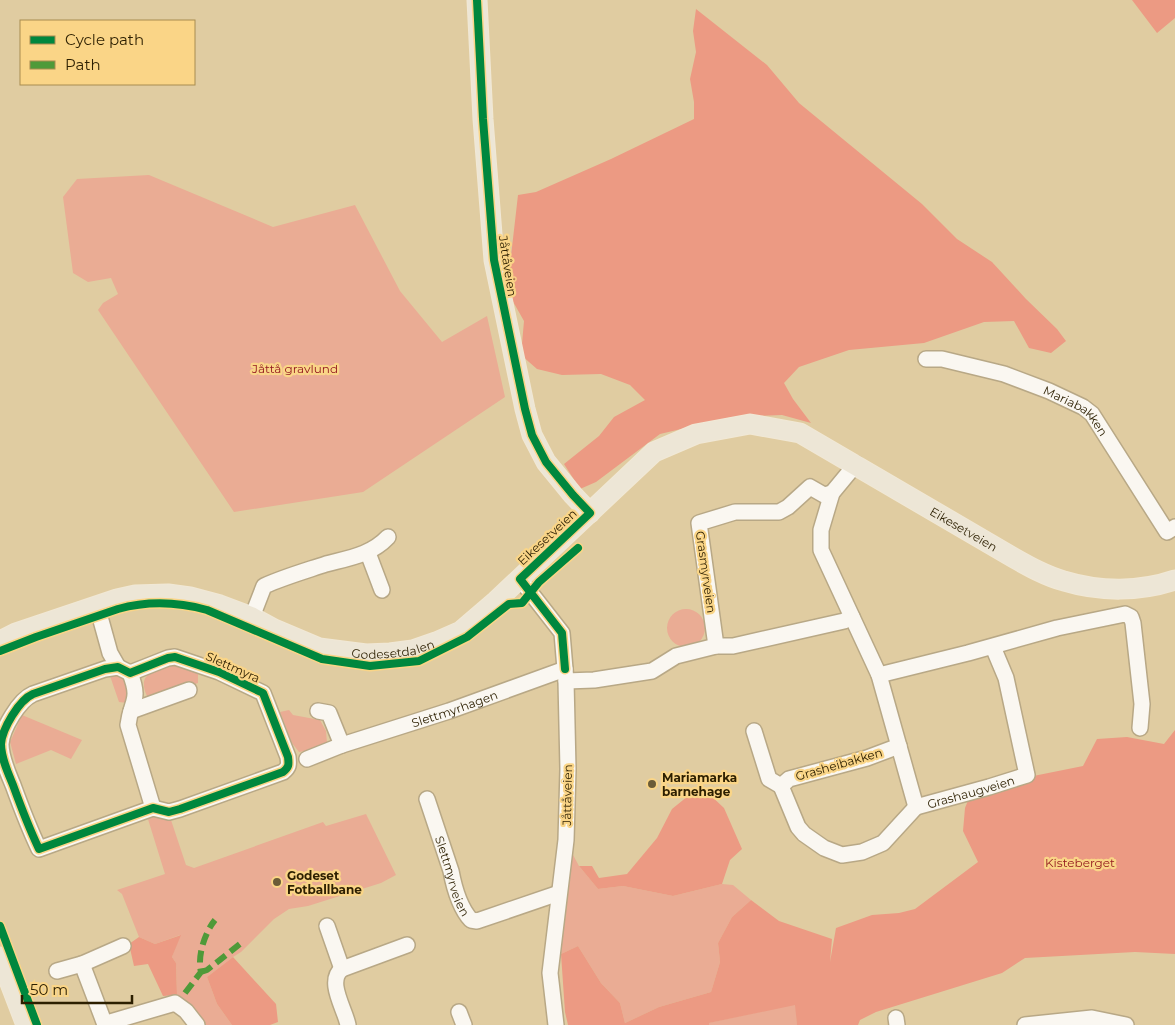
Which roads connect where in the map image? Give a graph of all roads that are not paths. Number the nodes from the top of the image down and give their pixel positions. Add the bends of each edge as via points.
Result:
1 (477, 0) edge
2 (926, 359) dead end
3 (856, 464) junction
4 (832, 493) junction
5 (590, 513) junction
6 (1175, 527) edge
7 (388, 537) dead end
8 (368, 553) junction
9 (520, 579) junction
10 (1175, 580) edge
11 (382, 590) dead end
12 (97, 606) junction
13 (252, 617) junction
14 (852, 617) junction
15 (0, 640) edge
16 (716, 646) junction
17 (993, 647) junction
18 (124, 670) junction
19 (566, 675) junction
20 (878, 675) junction
21 (189, 690) dead end
22 (131, 711) junction
23 (318, 711) dead end
24 (1140, 728) dead end
25 (754, 731) dead end
26 (342, 745) junction
27 (899, 746) junction
28 (307, 759) dead end
29 (782, 786) junction
30 (427, 799) dead end
31 (916, 807) junction
32 (153, 808) junction
33 (559, 893) junction
34 (327, 926) dead end
35 (123, 946) dead end
36 (408, 946) dead end
37 (0, 957) edge
38 (82, 964) junction
39 (342, 969) junction
40 (57, 971) dead end
41 (26, 1025) edge
42 (197, 1025) edge
43 (348, 1025) edge
44 (556, 1025) edge
45 (1024, 1025) edge
46 (1126, 1025) edge

1 - 5 main road, Jåttåveien via 494,260 522,392 532,435 546,462
2 - 6 street, Mariabakken via 942,359 1004,374 1083,407 1092,414 1167,532
3 - 4 street, Grashaugveien
3 - 5 main road, Eikesetveien via 800,433 750,424 696,434 654,452
3 - 10 main road, Eikesetveien via 1014,558 1064,581 1121,589
4 - 14 street, Grashaugveien via 821,530 821,550
4 - 16 street, Grasmyrveien via 824,495 810,487 779,512 735,512 700,523
5 - 9 main road, Eikesetveien
7 - 8 street
8 - 11 street
8 - 13 street via 264,586
9 - 13 main road, Godesetdalen via 461,631 414,650 390,654 319,648
9 - 19 street, Jåttåveien via 562,633
12 - 13 main road, Godesetdalen via 136,595 168,594 190,596
12 - 15 main road, Godesetdalen
12 - 18 street via 110,653
14 - 16 street via 733,646
14 - 20 street, Grashaugveien
16 - 19 street, Slettmyrhagen via 676,656 652,671 594,680
17 - 20 street
17 - 24 street via 1057,628 1126,614 1133,623 1142,704
17 - 31 street, Grashaugveien via 1006,678 1026,775
18 - 22 street via 136,688
18 - 32 street, Slettmyra via 175,657 219,672 262,693 289,765 283,772 191,806 169,812
18 - 32 street, Slettmyra via 105,668 26,697 2,737 3,756 39,849
19 - 26 street, Slettmyrhagen
19 - 33 street, Jåttåveien via 566,840
20 - 27 street, Grashaugveien
21 - 22 street
22 - 32 street via 128,725
23 - 26 street via 329,713
25 - 29 street, Grasheibakken via 769,779
26 - 28 street, Slettmyrhagen
27 - 29 street, Grasheibakken via 789,779
27 - 31 street, Grashaugveien
29 - 31 street, Grasheibakken via 804,834 824,848 842,855 862,852 883,843
30 - 33 street, Slettmyrveien via 451,871 449,886 468,918 474,922
33 - 44 street, Jåttåveien via 550,973
34 - 39 street
35 - 38 street
36 - 39 street
37 - 41 main road
38 - 40 street
38 - 42 street via 104,1022 178,1003
39 - 43 street via 335,978 335,985
45 - 46 street via 1092,1018

